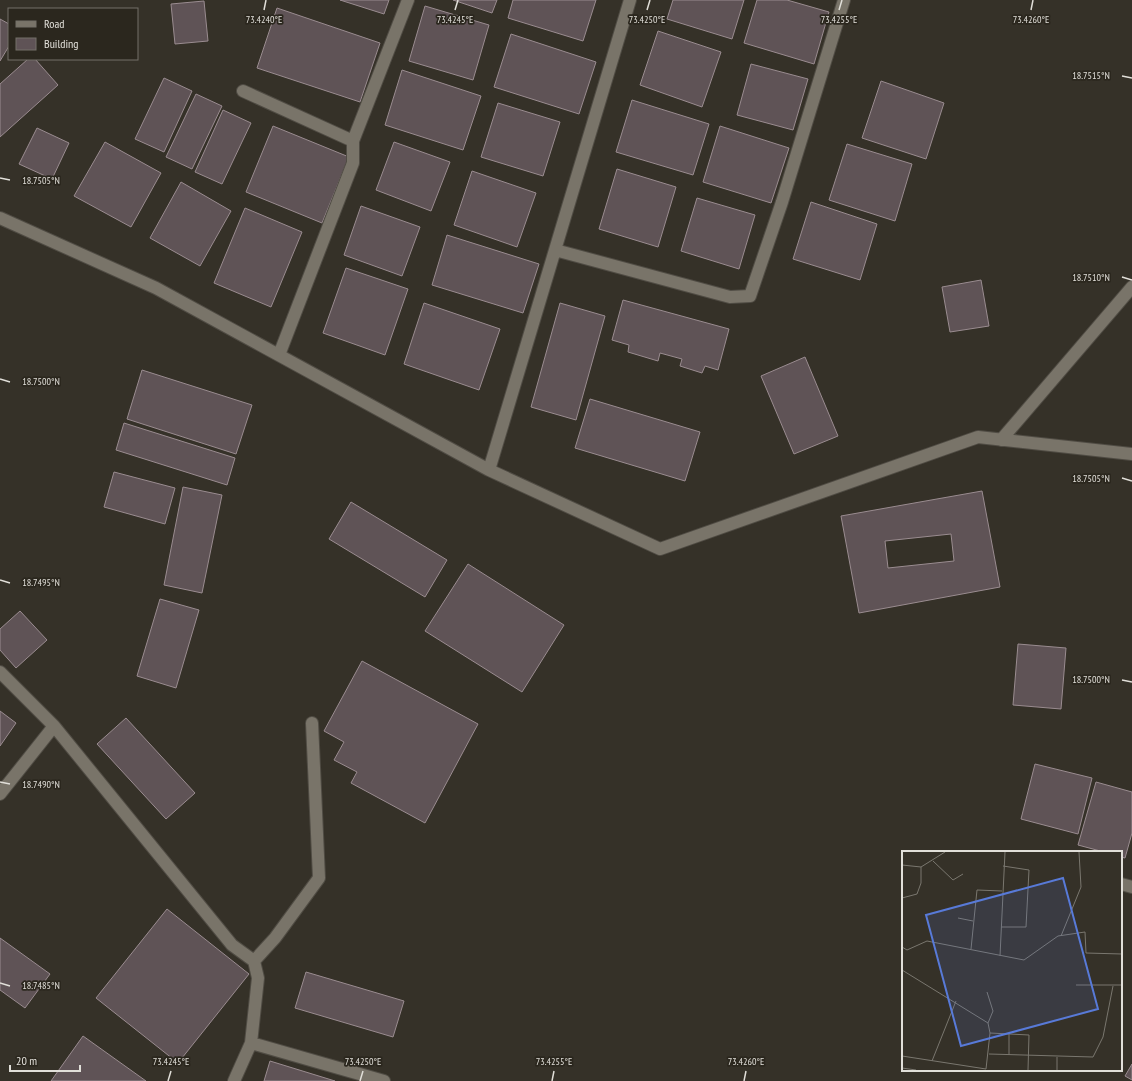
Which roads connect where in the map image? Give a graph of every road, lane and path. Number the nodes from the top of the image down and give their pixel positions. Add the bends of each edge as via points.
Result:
1 (408, 0) edge
2 (630, 0) edge
3 (844, 0) edge
4 (243, 90) dead end
5 (353, 141) junction
6 (0, 218) edge
7 (556, 250) junction
8 (1132, 287) edge
9 (279, 355) junction
10 (1001, 440) junction
11 (1132, 454) edge
12 (489, 470) junction
13 (0, 672) edge
14 (312, 723) dead end
15 (54, 726) junction
16 (0, 794) edge
17 (1122, 884) edge
18 (1132, 887) edge
19 (254, 961) junction
20 (251, 1043) junction
21 (234, 1081) edge
22 (384, 1081) edge

1 - 5 street
2 - 7 street
3 - 7 street via 750,296 730,297
4 - 5 street
5 - 9 street via 353,163
6 - 9 street via 156,288
7 - 12 street
8 - 10 street
9 - 12 street
10 - 11 street
10 - 12 street via 978,437 660,549
13 - 15 street
14 - 19 street via 319,878 275,938
15 - 16 street
15 - 19 street via 232,945
17 - 18 street
19 - 20 street via 258,978
20 - 21 street
20 - 22 street

